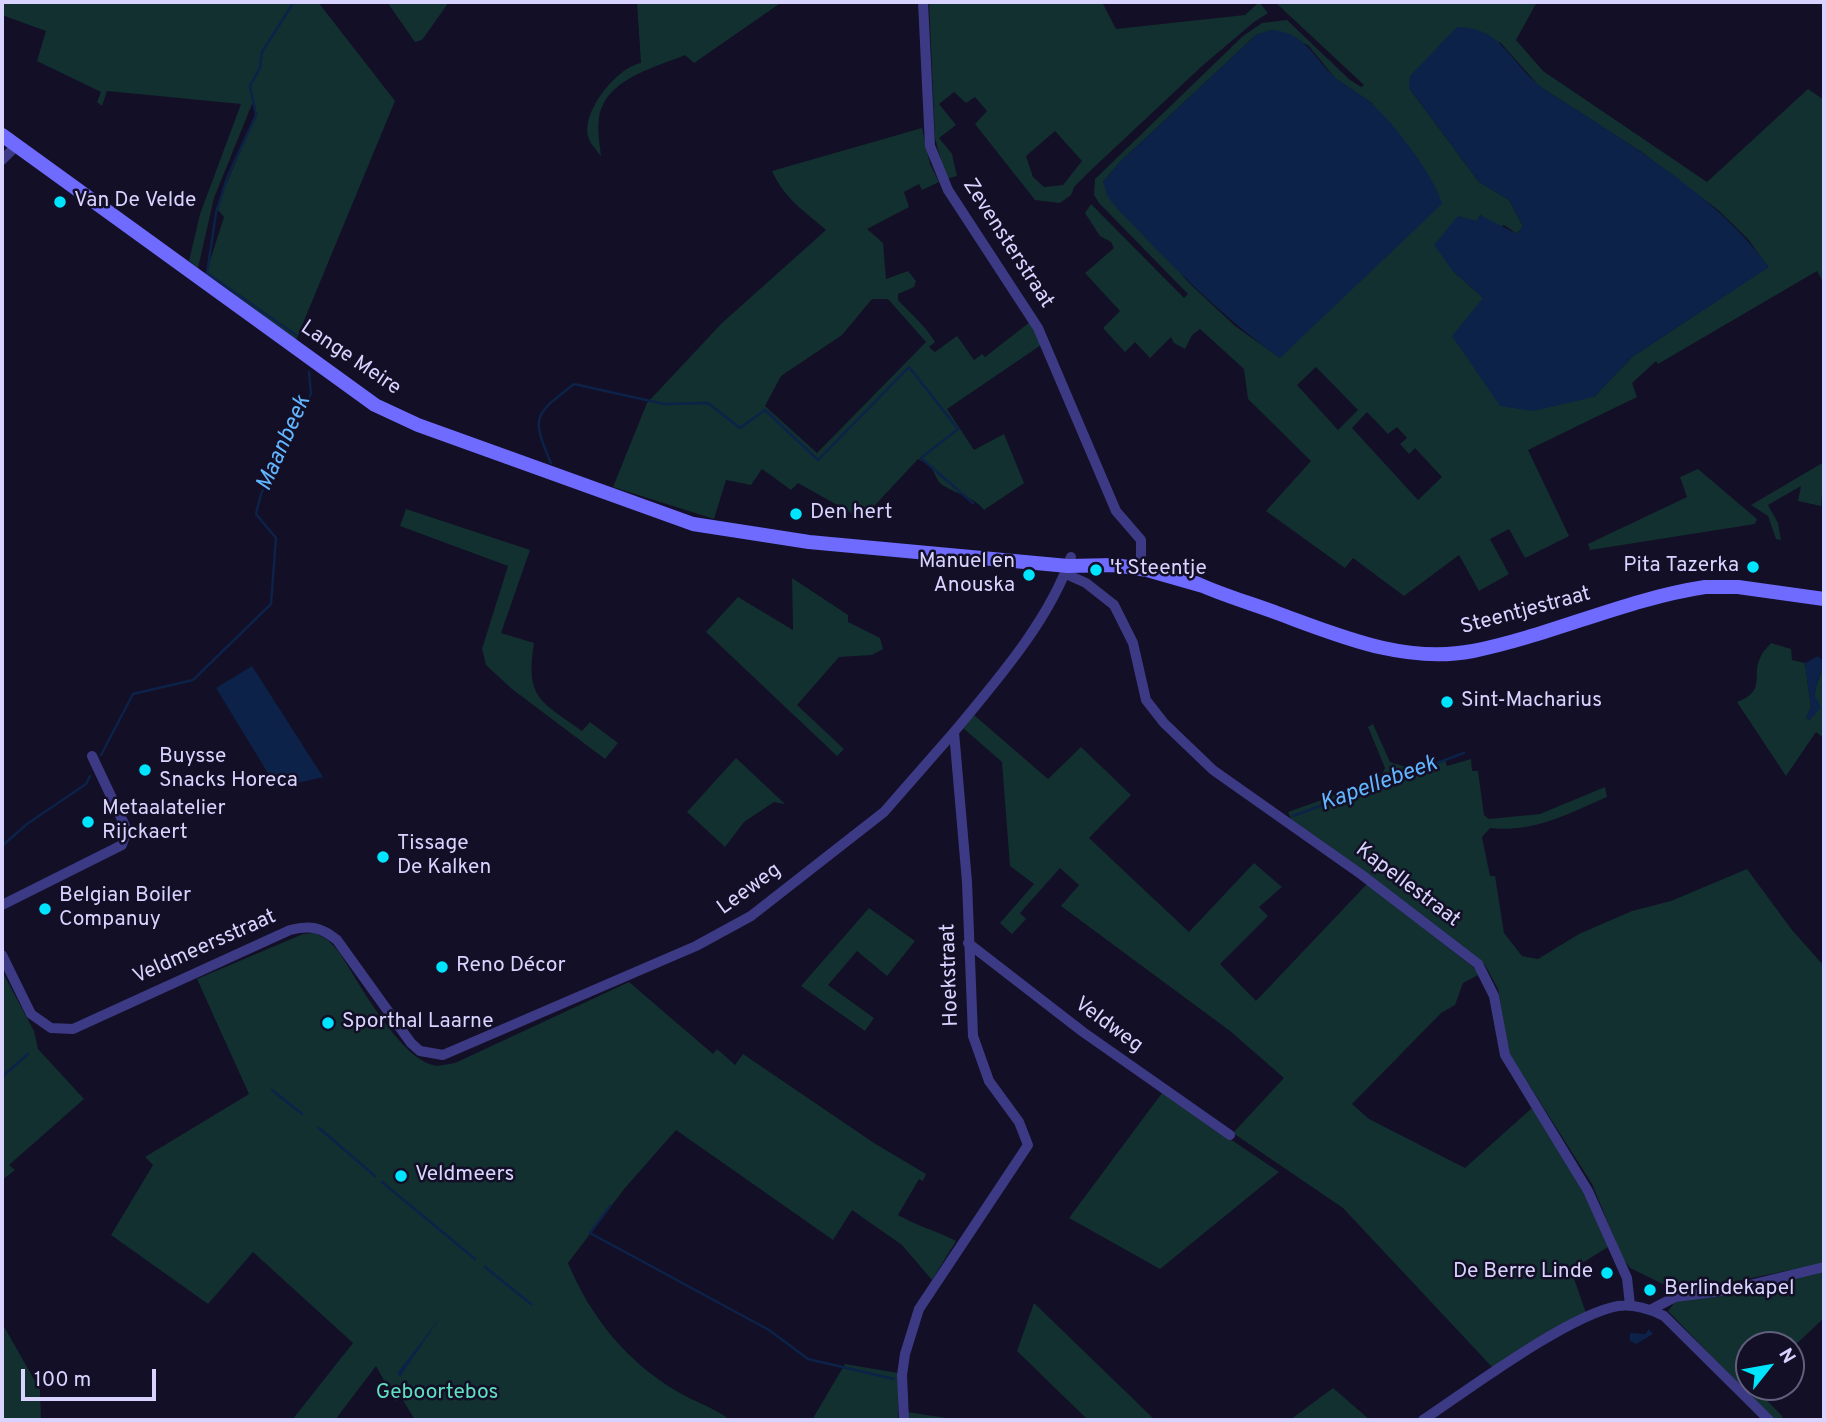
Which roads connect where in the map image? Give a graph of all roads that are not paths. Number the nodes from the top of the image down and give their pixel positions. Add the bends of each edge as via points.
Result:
1 (923, 2) edge
2 (2, 135) edge
3 (17, 145) junction
4 (2, 160) edge
5 (722, 530) joint
6 (1068, 565) junction
7 (1142, 565) junction
8 (1824, 600) edge
9 (954, 732) junction
10 (92, 756) dead end
11 (2, 905) edge
12 (968, 943) junction
13 (2, 955) edge
14 (528, 1019) joint
15 (1230, 1135) dead end
16 (1824, 1267) edge
17 (1630, 1305) junction
18 (1652, 1310) junction
19 (904, 1420) edge
20 (1423, 1420) edge
21 (1769, 1420) edge

1 - 7 street, Zevensterstraat via 933,159 948,190 1038,328 1116,511 1141,540
2 - 3 street, Lange Meire
3 - 4 street
3 - 5 street, Lange Meire via 375,405 418,425 693,524
5 - 6 street, Steentjestraat
6 - 7 street, Steentjestraat
6 - 9 street via 1022,644
6 - 17 street, Kapellestraat via 1114,605 1133,643 1146,700 1164,723 1238,790 1362,875 1478,964 1494,996 1505,1055 1588,1191 1627,1278
7 - 8 street, Steentjestraat via 1367,645 1403,653 1472,651 1697,588 1738,587
9 - 12 street, Hoekstraat
9 - 14 street, Leeweg via 884,812 751,916 696,946
10 - 11 street via 127,838 122,845
12 - 15 street, Veldweg via 1083,1032
12 - 19 street, Hoekstraat via 973,1036 989,1081 1019,1122 1028,1145 919,1309 902,1374
13 - 14 street, Veldmeersstraat via 31,1014 51,1028 73,1029 305,926 323,929 337,940 421,1051 454,1052
16 - 18 street via 1728,1290 1675,1297
17 - 18 street
17 - 20 street via 1597,1312 1568,1327
18 - 21 street via 1664,1316

